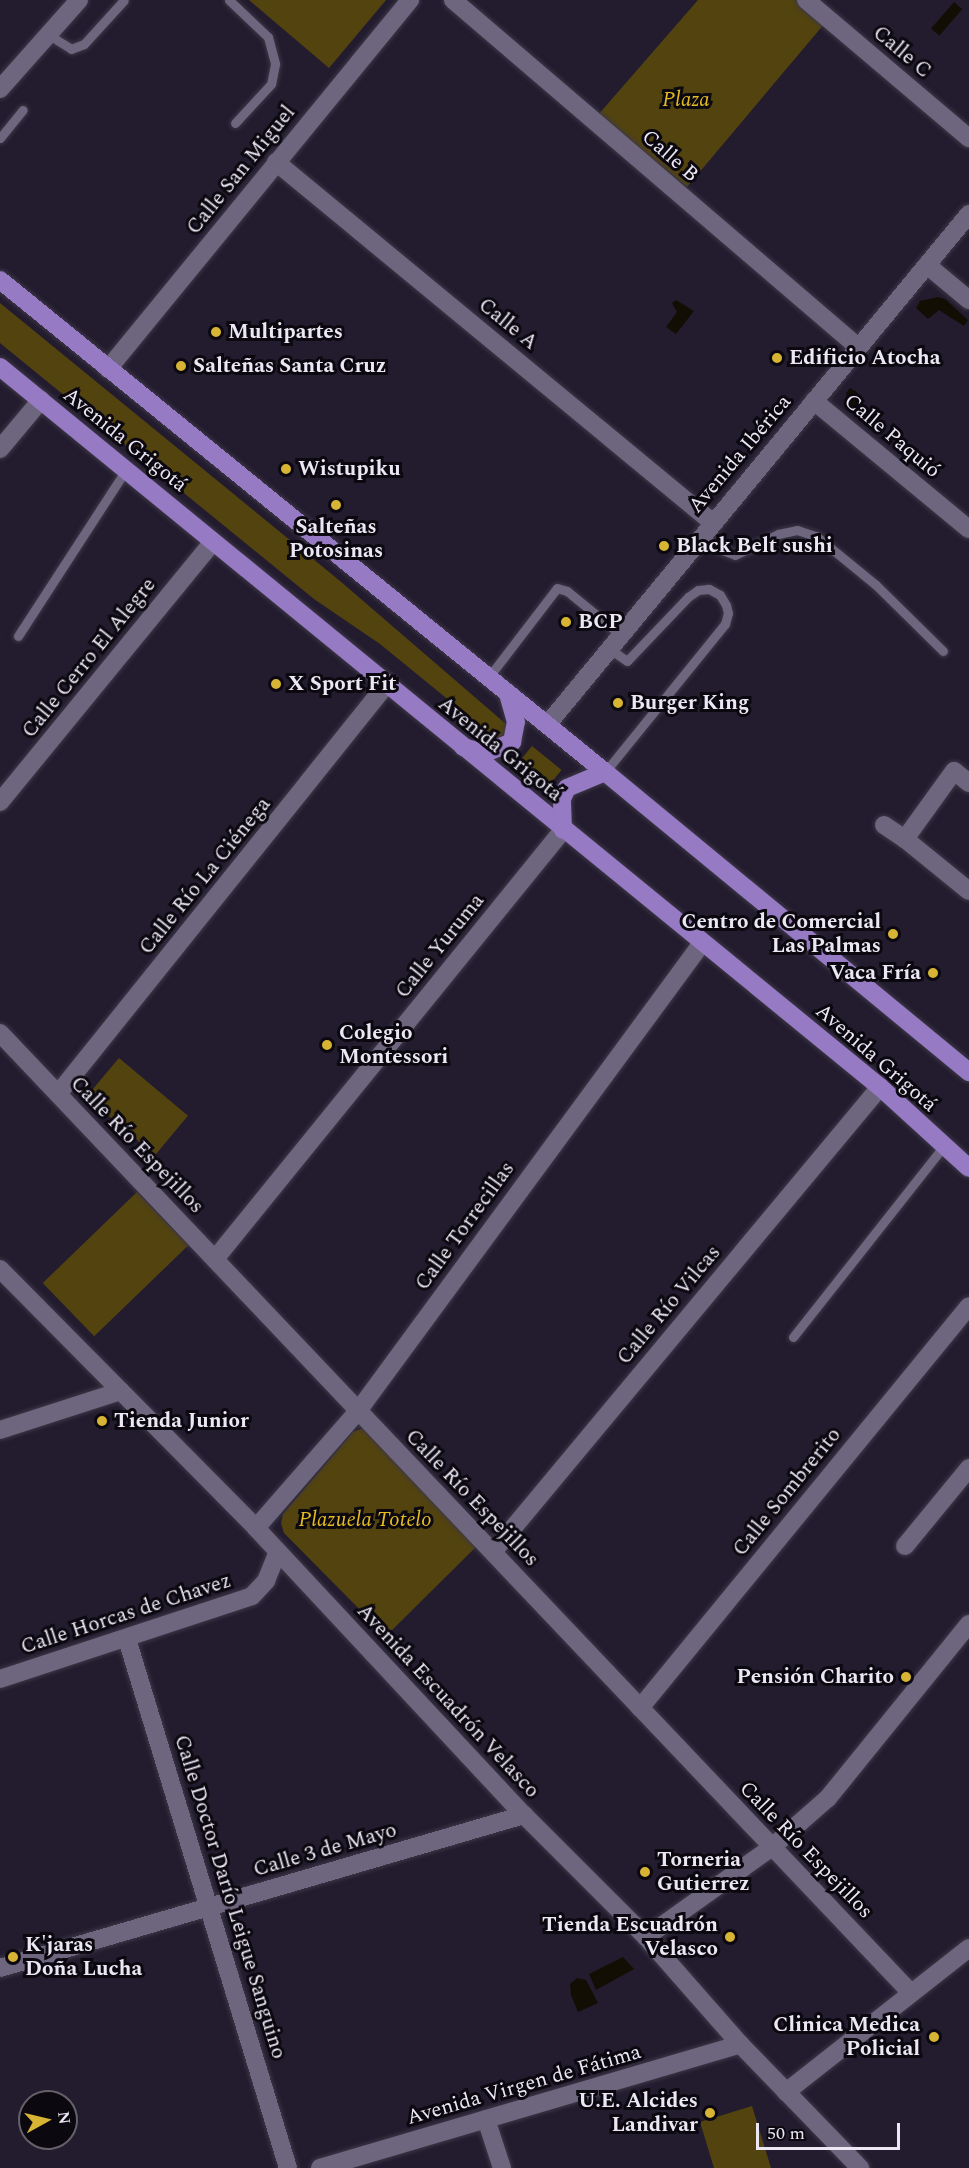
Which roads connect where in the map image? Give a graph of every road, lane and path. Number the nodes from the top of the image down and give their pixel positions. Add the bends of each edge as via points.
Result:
1 (79, 0) edge
2 (124, 0) edge
3 (229, 0) edge
4 (410, 0) edge
5 (453, 0) edge
6 (806, 0) edge
7 (49, 35) junction
8 (0, 89) edge
9 (23, 110) dead end
10 (235, 123) dead end
11 (0, 138) edge
12 (969, 138) edge
13 (276, 162) junction
14 (969, 214) edge
15 (927, 266) junction
16 (0, 280) edge
17 (969, 300) edge
18 (857, 346) junction
19 (0, 367) edge
20 (108, 369) junction
21 (40, 400) junction
22 (814, 401) junction
23 (0, 449) edge
24 (126, 470) junction
25 (707, 528) junction
26 (969, 529) edge
27 (213, 542) junction
28 (18, 636) dead end
29 (616, 642) junction
30 (943, 651) dead end
31 (488, 678) junction
32 (386, 685) junction
33 (508, 694) junction
34 (547, 725) junction
35 (462, 747) junction
36 (605, 772) junction
37 (969, 783) edge
38 (0, 802) edge
39 (884, 825) dead end
40 (563, 830) junction
41 (904, 839) junction
42 (969, 891) edge
43 (702, 943) junction
44 (0, 1033) edge
45 (969, 1072) edge
46 (880, 1087) junction
47 (58, 1094) junction
48 (943, 1147) junction
49 (969, 1168) edge
50 (214, 1259) junction
51 (0, 1269) edge
52 (969, 1305) edge
53 (793, 1337) dead end
54 (121, 1391) junction
55 (358, 1411) junction
56 (0, 1430) edge
57 (967, 1475) edge
58 (256, 1528) junction
59 (905, 1546) dead end
60 (493, 1552) junction
61 (278, 1554) junction
62 (969, 1624) edge
63 (127, 1639) junction
64 (0, 1679) edge
65 (640, 1708) junction
66 (524, 1815) junction
67 (772, 1847) junction
68 (210, 1906) junction
69 (646, 1938) junction
70 (969, 1948) edge
71 (0, 1968) edge
72 (911, 1993) junction
73 (740, 2044) junction
74 (786, 2092) junction
75 (486, 2119) junction
76 (288, 2168) edge
77 (320, 2168) edge
78 (502, 2168) edge
79 (860, 2168) edge

1 - 7 street
2 - 7 lane via 84,44 71,49
3 - 10 lane via 268,37 275,64 271,84
4 - 13 street, Calle San Miguel
5 - 18 street, Calle B
6 - 12 street, Calle C
7 - 8 street
9 - 11 lane
13 - 20 street, Calle San Miguel
13 - 25 street, Calle A
14 - 15 street, Avenida Ibérica
15 - 17 street
15 - 18 street, Avenida Ibérica
16 - 20 main road, Avenida Grigotá
18 - 22 street, Avenida Ibérica
19 - 21 main road, Avenida Grigotá
20 - 31 main road, Avenida Grigotá
21 - 23 street
21 - 24 main road, Avenida Grigotá
22 - 25 street, Avenida Ibérica
22 - 26 street, Calle Paquió
24 - 27 main road, Avenida Grigotá
24 - 28 lane
25 - 29 street, Avenida Ibérica
25 - 30 lane via 717,548 735,555 778,534 797,530 816,536 876,585
27 - 32 main road, Avenida Grigotá
27 - 38 street, Calle Cerro El Alegre
29 - 31 lane via 567,591 557,588
29 - 34 street, Avenida Ibérica
29 - 36 lane via 627,661 698,590 709,589 720,595 726,605 725,624
31 - 33 main road, Avenida Grigotá
32 - 35 main road, Avenida Grigotá
32 - 47 street, Calle Río La Ciénega
33 - 34 main road, Avenida Grigotá
33 - 35 main road via 516,722 512,742 490,751
34 - 36 main road, Avenida Grigotá
35 - 40 main road, Avenida Grigotá
36 - 40 main road via 567,788 562,800
36 - 45 main road, Avenida Grigotá
37 - 41 street via 954,771
39 - 41 street
40 - 43 main road, Avenida Grigotá
40 - 50 street, Calle Yuruma
41 - 42 street
43 - 46 main road, Avenida Grigotá
43 - 55 street, Calle Torrecillas
44 - 47 street, Calle Río Espejillos
46 - 48 main road, Avenida Grigotá
46 - 60 street, Calle Río Vilcas
47 - 50 street, Calle Río Espejillos
48 - 49 main road, Avenida Grigotá
48 - 53 lane
50 - 55 street, Calle Río Espejillos
51 - 54 street, Avenida Escuadrón Velasco
52 - 65 street, Calle Sombrerito
54 - 56 street
54 - 58 street, Avenida Escuadrón Velasco
55 - 58 street, Calle Torrecillas
55 - 60 street, Calle Río Espejillos
57 - 59 street
58 - 61 street, Avenida Escuadrón Velasco
60 - 65 street, Calle Río Espejillos
61 - 63 street, Calle Horcas de Chavez via 266,1581 252,1596
61 - 66 street, Avenida Escuadrón Velasco
62 - 67 street via 828,1798
63 - 64 street, Calle Horcas de Chavez
63 - 68 street, Calle Doctor Darío Leigue Sanguino
65 - 67 street, Calle Río Espejillos
66 - 68 street, Calle 3 de Mayo
66 - 69 street, Avenida Escuadrón Velasco
67 - 69 street
67 - 72 street, Calle Río Espejillos
68 - 71 street, Calle 3 de Mayo
68 - 76 street, Calle Doctor Darío Leigue Sanguino
69 - 73 street, Avenida Escuadrón Velasco
70 - 72 street
72 - 74 street
73 - 74 street, Avenida Escuadrón Velasco
73 - 75 street, Avenida Virgen de Fátima
74 - 79 street, Avenida Escuadrón Velasco
75 - 77 street, Avenida Virgen de Fátima
75 - 78 street

